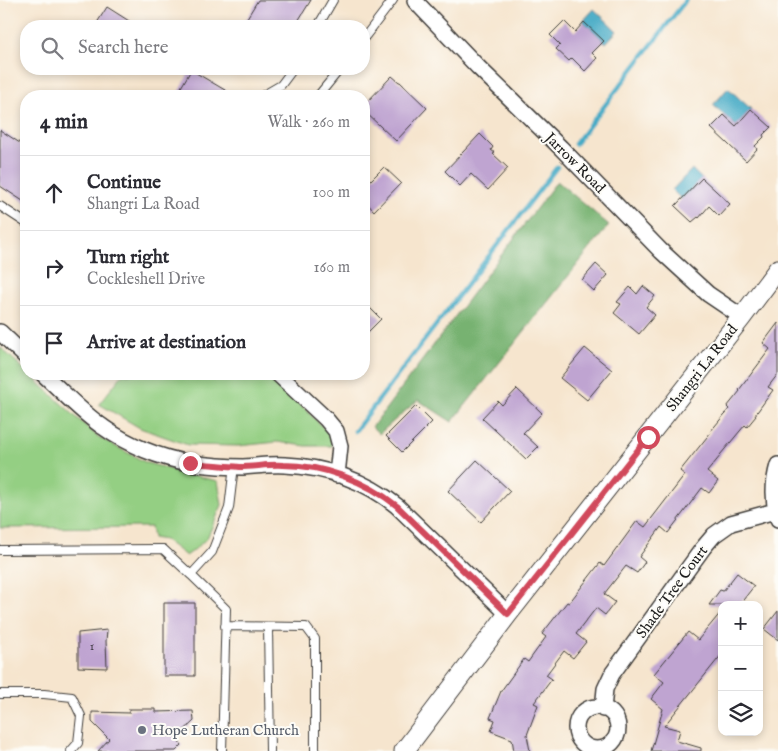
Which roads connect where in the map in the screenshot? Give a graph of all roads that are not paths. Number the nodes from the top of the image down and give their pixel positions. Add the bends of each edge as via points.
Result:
1 (334, 0) edge
2 (393, 0) edge
3 (414, 1) edge
4 (322, 20) edge
5 (370, 30) edge
6 (289, 75) edge
7 (335, 75) edge
8 (273, 90) edge
9 (323, 90) edge
10 (0, 206) edge
11 (20, 218) edge
12 (778, 270) edge
13 (742, 317) junction
14 (0, 332) edge
15 (20, 351) edge
16 (50, 380) edge
17 (284, 380) edge
18 (778, 465) edge
19 (234, 466) junction
20 (337, 474) junction
21 (777, 515) edge
22 (0, 550) edge
23 (191, 575) junction
24 (508, 614) junction
25 (225, 626) junction
26 (268, 626) junction
27 (0, 694) edge
28 (603, 709) dead end
29 (71, 751) edge
30 (222, 751) edge
31 (270, 751) edge
32 (315, 751) edge
33 (404, 751) edge

1 - 4 lane
2 - 5 lane
3 - 13 street, Jarrow Road via 661,251 708,294
6 - 8 lane
7 - 9 lane
10 - 11 lane
12 - 13 street, Shangri La Road
13 - 24 street, Shangri La Road
14 - 15 street
16 - 19 street via 84,413 139,448 190,463
17 - 20 street via 336,431 340,446
18 - 21 street via 774,492
19 - 20 street via 284,465
19 - 23 lane via 226,517 212,552
20 - 24 street via 384,495
21 - 28 street, Shade Tree Court via 731,523 714,535 612,674 605,689
22 - 23 lane via 163,550
23 - 25 lane via 226,609
24 - 33 street, Shangri La Road
25 - 26 lane
25 - 30 lane
26 - 31 lane
26 - 32 lane via 306,627 315,639
27 - 29 lane via 72,697 80,716 78,743

